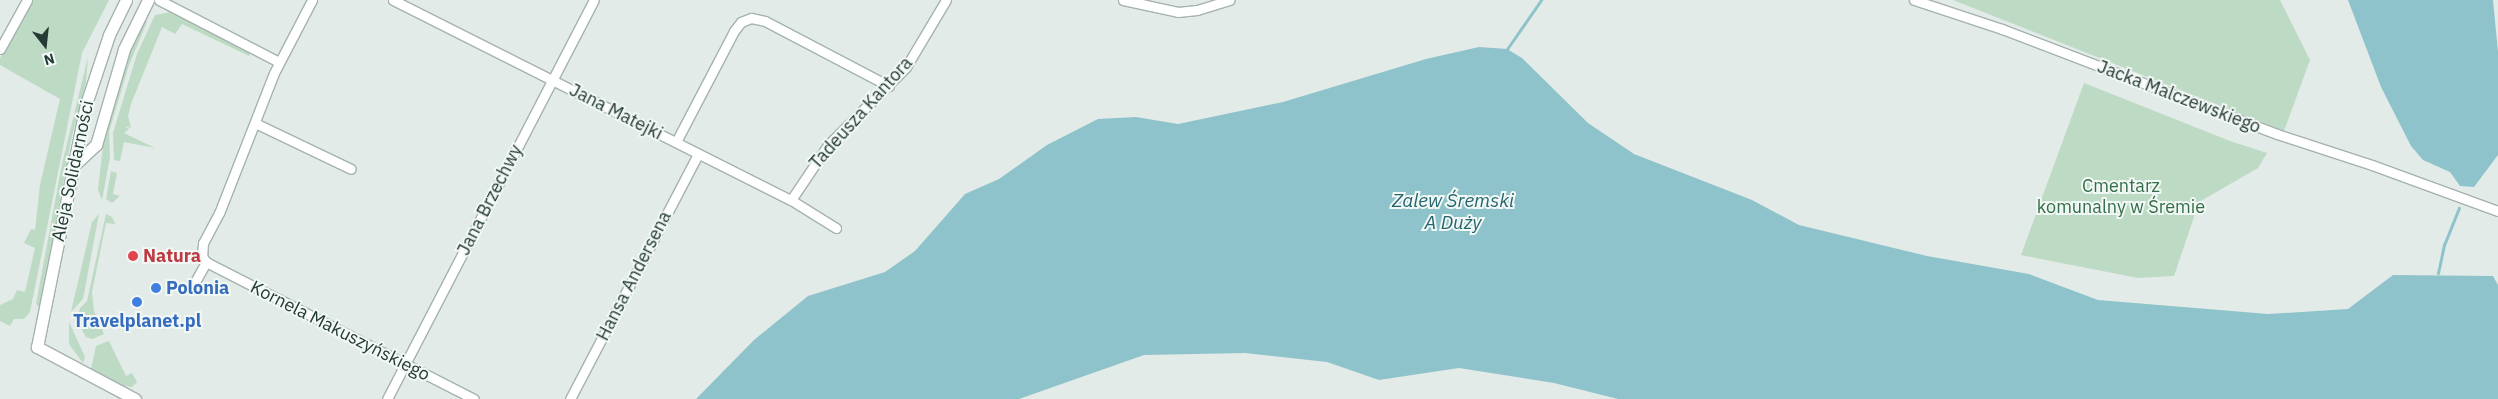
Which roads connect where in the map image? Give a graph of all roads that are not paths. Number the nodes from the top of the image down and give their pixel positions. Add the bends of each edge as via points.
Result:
1 (27, 0) edge
2 (126, 0) edge
3 (148, 0) edge
4 (159, 0) edge
5 (312, 0) edge
6 (393, 0) edge
7 (594, 0) edge
8 (946, 0) edge
9 (1123, 0) edge
10 (1230, 0) edge
11 (1914, 0) edge
12 (0, 49) edge
13 (279, 62) junction
14 (552, 80) junction
15 (889, 86) junction
16 (255, 123) junction
17 (676, 142) junction
18 (698, 154) junction
19 (72, 167) junction
20 (351, 169) dead end
21 (791, 200) junction
22 (2498, 211) edge
23 (836, 228) dead end
24 (206, 262) junction
25 (195, 282) dead end
26 (405, 364) junction
27 (135, 399) edge
28 (387, 399) edge
29 (474, 399) edge
30 (570, 399) edge

1 - 12 street
2 - 19 main road, Aleja Solidarności via 95,76
3 - 19 main road, Aleja Solidarności via 124,49 96,145
4 - 13 street
5 - 13 street
6 - 14 street, Jana Matejki
7 - 14 street, Jana Brzechwy
8 - 15 street, Tadeusza Kantora via 922,44
9 - 10 street via 1178,12
11 - 22 street, Jacka Malczewskiego via 2002,29 2276,134
13 - 16 street
14 - 17 street, Jana Matejki
14 - 26 street, Jana Brzechwy
15 - 17 street via 769,23 750,18 741,22 734,31
15 - 21 street, Tadeusza Kantora via 828,145
16 - 20 street
16 - 24 street via 203,243 201,253
17 - 18 street, Jana Matejki
18 - 21 street, Jana Matejki
18 - 30 street, Hansa Andersena
19 - 27 main road, Aleja Solidarności via 37,347
21 - 23 street, Jana Matejki
24 - 25 street
24 - 26 street, Kornela Makuszyńskiego
26 - 28 street, Jana Brzechwy
26 - 29 street, Kornela Makuszyńskiego

